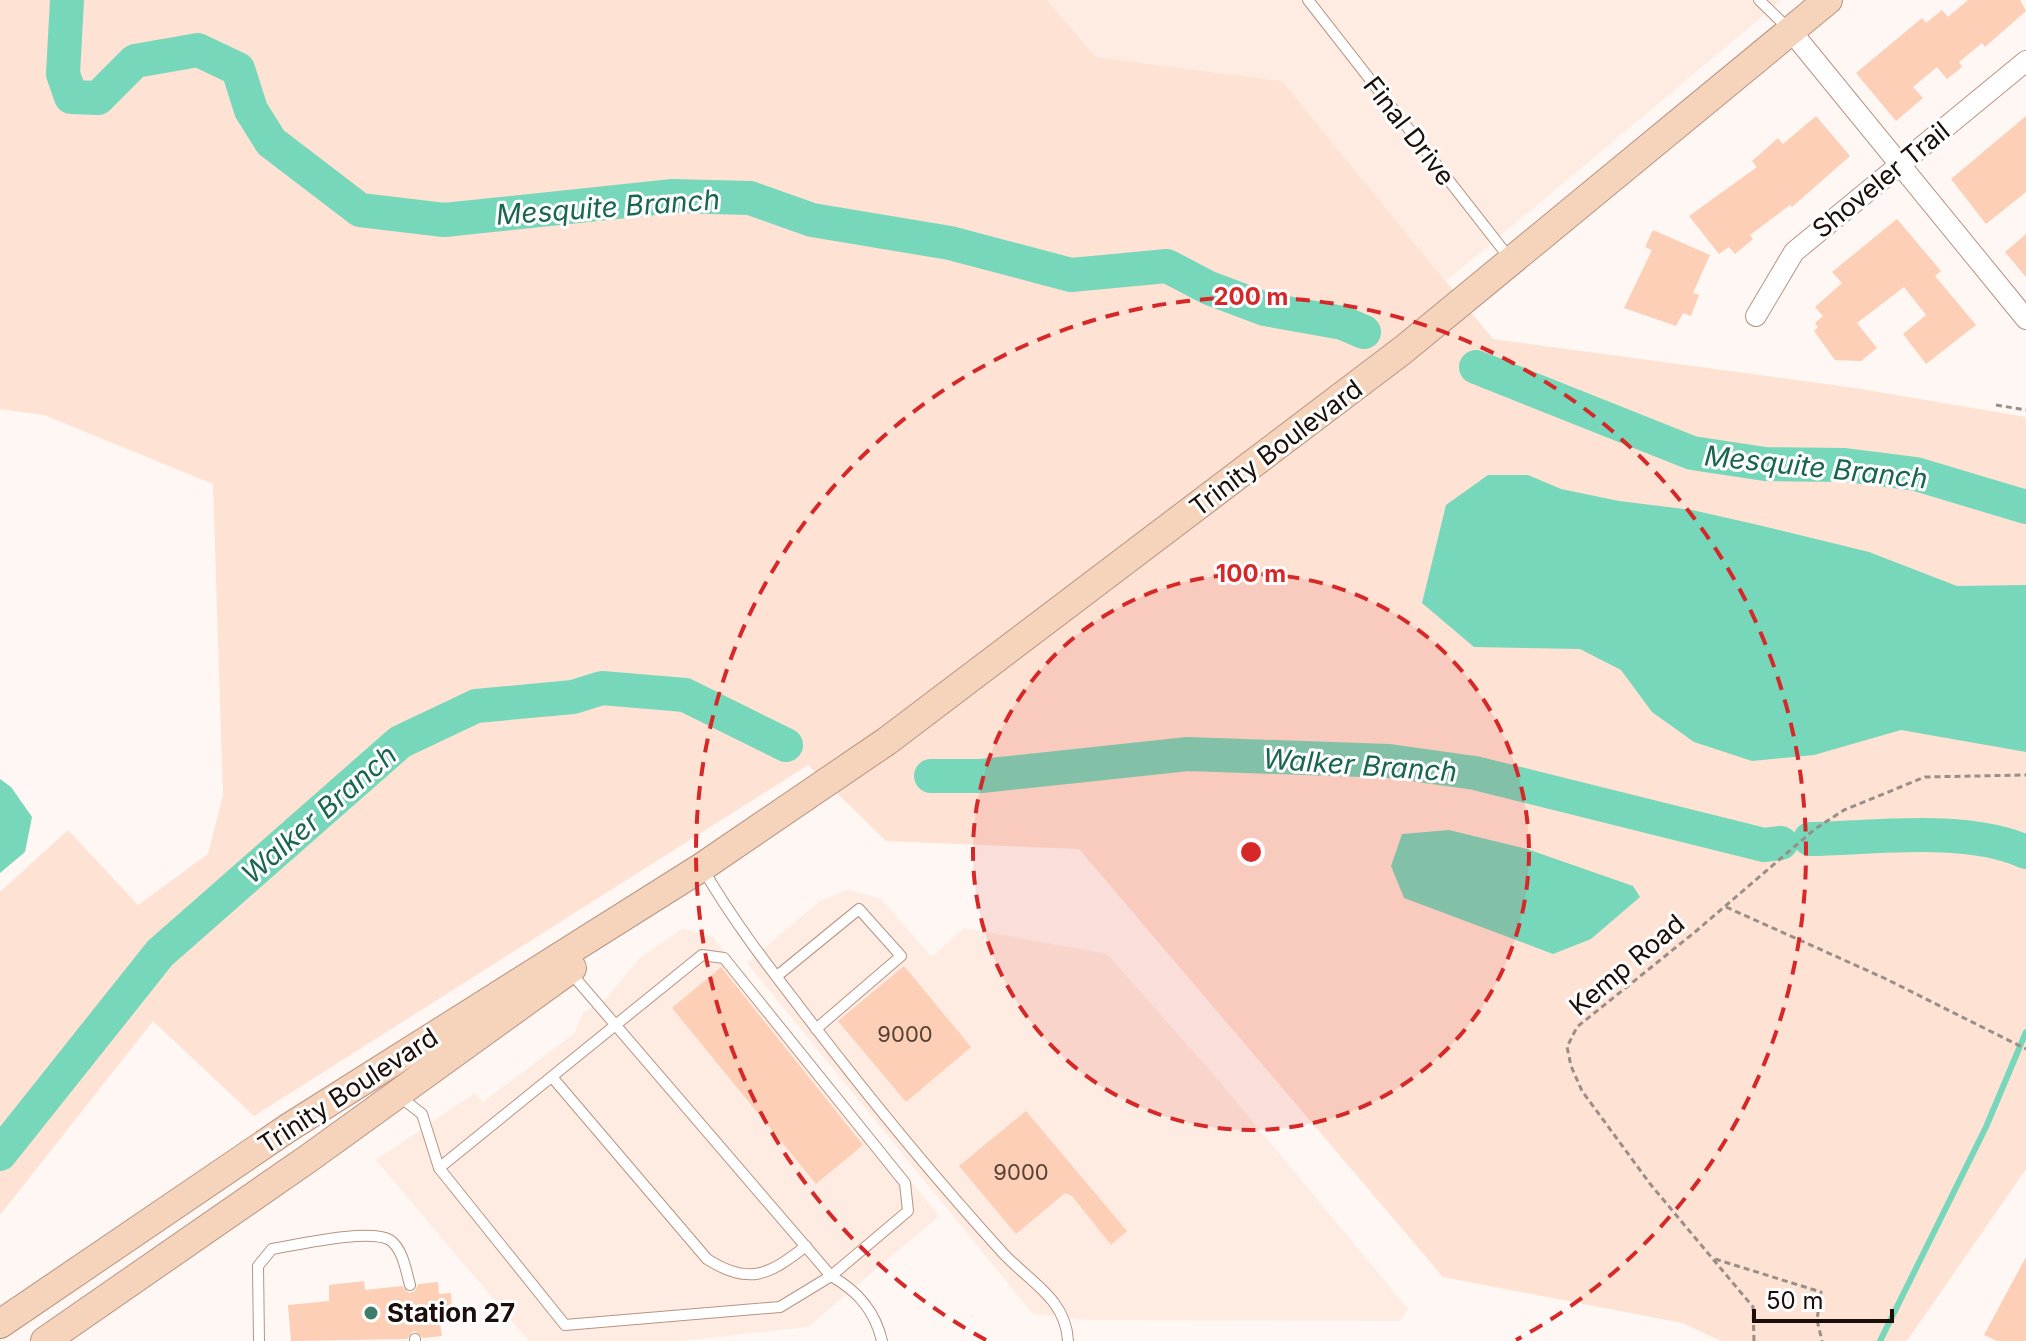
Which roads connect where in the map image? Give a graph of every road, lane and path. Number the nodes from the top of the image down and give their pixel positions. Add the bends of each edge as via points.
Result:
1 (1308, 0) edge
2 (1759, 0) edge
3 (1828, 0) edge
4 (1791, 31) junction
5 (2026, 61) edge
6 (1901, 165) junction
7 (1513, 261) junction
8 (1756, 316) dead end
9 (2026, 319) edge
10 (1996, 405) dead end
11 (2026, 410) edge
12 (2026, 775) edge
13 (702, 867) junction
14 (1725, 907) junction
15 (569, 971) junction
16 (777, 976) junction
17 (615, 1026) junction
18 (816, 1029) junction
19 (2026, 1049) edge
20 (552, 1077) junction
21 (397, 1095) junction
22 (439, 1168) junction
23 (806, 1246) junction
24 (1712, 1258) junction
25 (831, 1276) junction
26 (410, 1285) dead end
27 (105, 1301) junction
28 (0, 1324) edge
29 (45, 1341) edge
30 (90, 1341) edge
31 (259, 1341) edge
32 (882, 1341) edge
33 (1068, 1341) edge
34 (1754, 1341) edge
35 (1822, 1341) edge

1 - 7 lane, Final Drive
2 - 4 lane
3 - 4 main road, Trinity Boulevard
4 - 6 street
4 - 7 main road, Trinity Boulevard
5 - 6 street, Shoveler Trail
6 - 8 street, Shoveler Trail via 1794,252
6 - 9 street
7 - 13 main road, Trinity Boulevard via 887,741
10 - 11 path
12 - 14 path, Kemp Road via 1925,777 1844,810
13 - 15 main road, Trinity Boulevard
13 - 16 lane
13 - 28 main road, Trinity Boulevard via 288,1128
14 - 19 path
14 - 24 path, Kemp Road via 1577,1027 1567,1047 1582,1091
15 - 17 lane
15 - 21 main road, Trinity Boulevard
16 - 18 lane
16 - 18 lane via 859,909 901,956
17 - 20 lane
17 - 23 lane
17 - 25 lane via 702,955 724,958 905,1183 908,1211
18 - 33 lane via 910,1150 1016,1268 1053,1298 1068,1328
20 - 22 lane
20 - 23 lane via 707,1259 729,1273 755,1275 782,1265
21 - 22 lane via 422,1114
21 - 27 main road, Trinity Boulevard
22 - 25 lane via 565,1325 780,1307
23 - 25 lane
24 - 34 path, Kemp Road via 1753,1307
24 - 35 path via 1821,1292 1817,1320
25 - 32 lane via 848,1286 876,1317
26 - 31 lane via 399,1250 388,1239 366,1236 272,1249 258,1266
27 - 29 main road, Trinity Boulevard
27 - 30 main road via 92,1322

